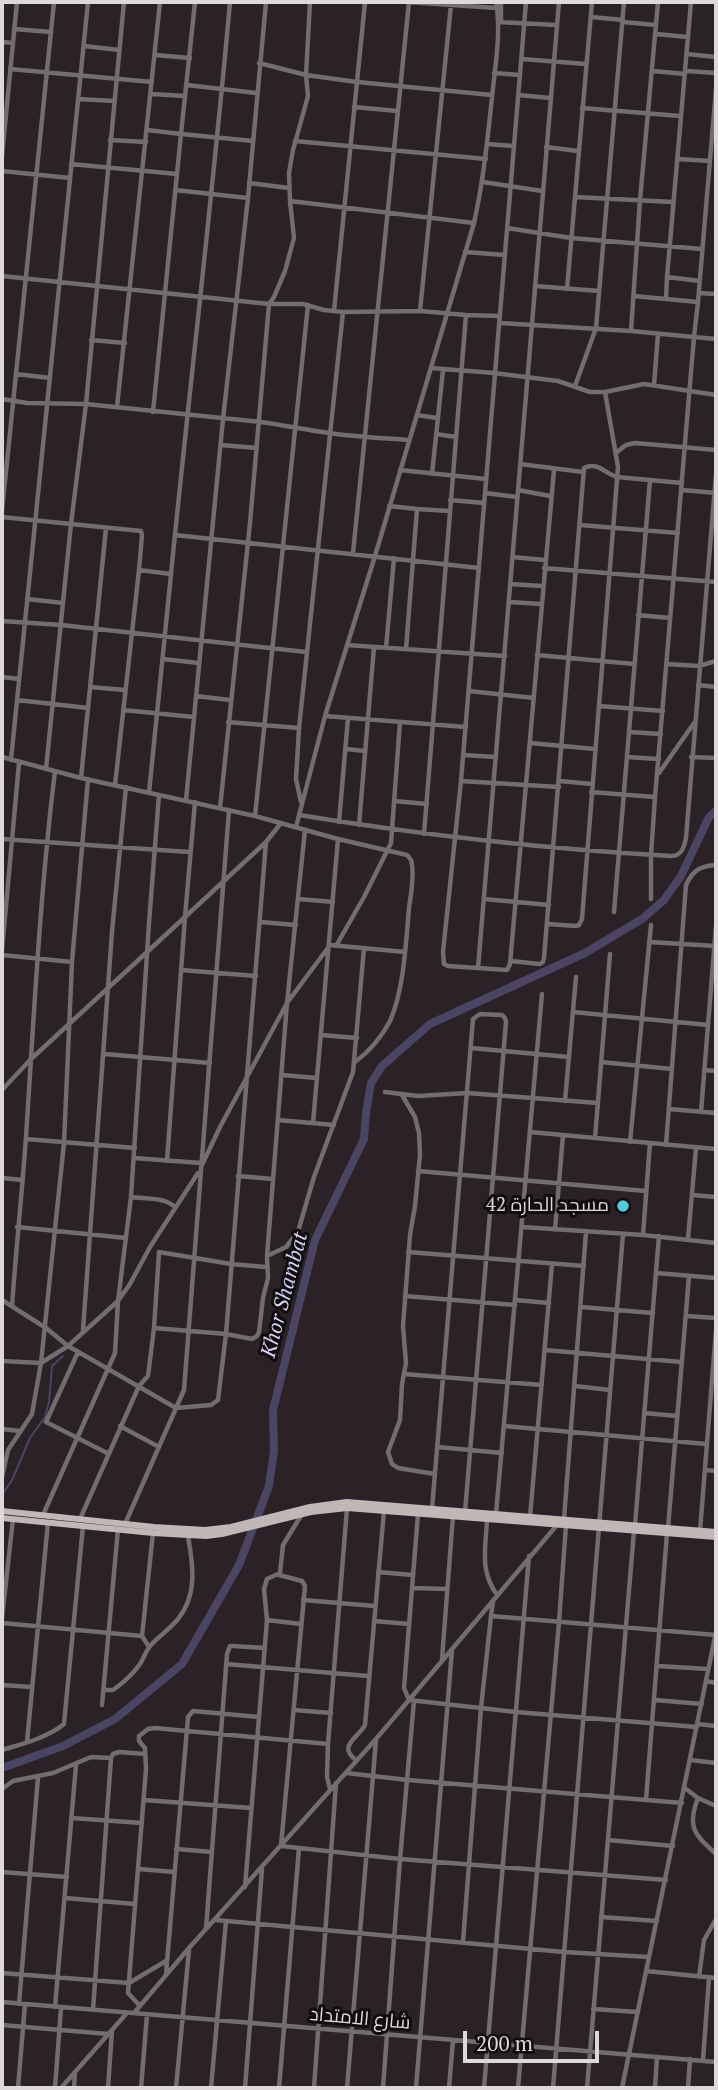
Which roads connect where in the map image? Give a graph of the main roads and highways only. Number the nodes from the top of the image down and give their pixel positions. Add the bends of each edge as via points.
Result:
1 (2, 1511) edge
2 (2, 1518) edge
3 (267, 1520) junction
4 (82, 1522) junction
5 (562, 1523) junction
6 (230, 1529) junction
7 (668, 1531) junction
8 (716, 1534) edge

1 - 4 main road
2 - 4 main road
3 - 5 main road via 347,1508
3 - 5 main road via 337,1503
3 - 6 main road
4 - 6 main road
4 - 6 main road via 188,1536
5 - 7 main road
7 - 8 main road
7 - 8 main road

